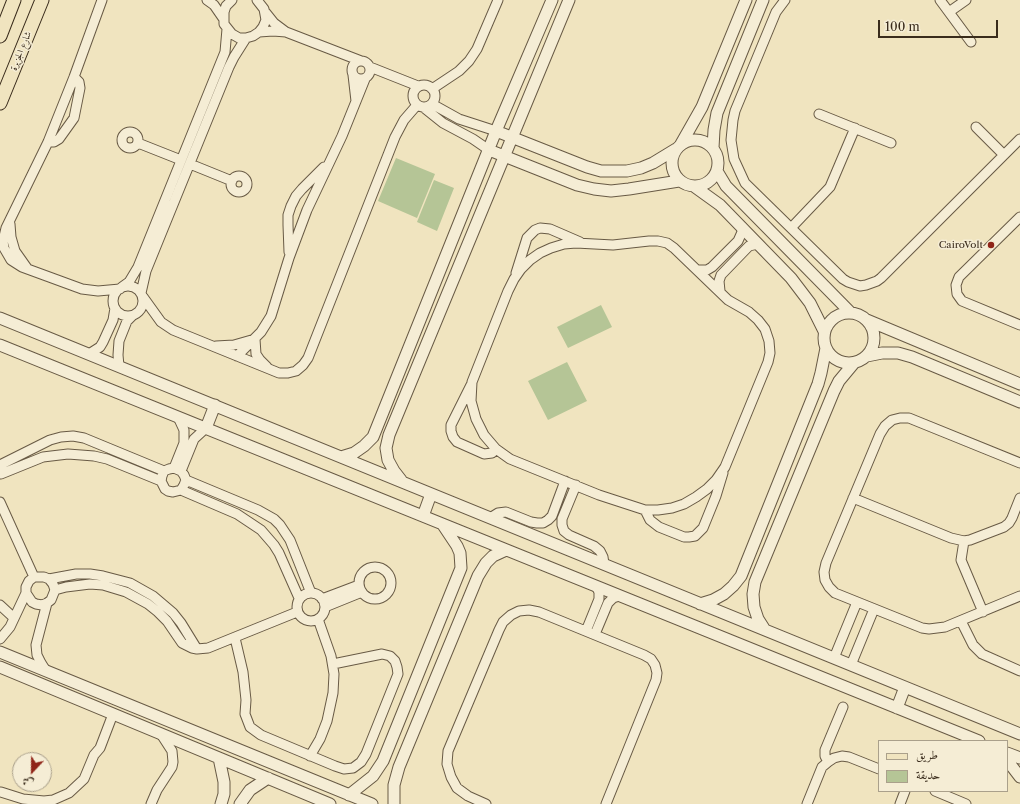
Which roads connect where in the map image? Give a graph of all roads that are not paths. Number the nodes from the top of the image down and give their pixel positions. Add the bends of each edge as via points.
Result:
1 (14, 0) edge
2 (42, 0) edge
3 (102, 0) edge
4 (207, 0) edge
5 (498, 0) edge
6 (552, 0) edge
7 (569, 0) edge
8 (746, 0) edge
9 (763, 0) edge
10 (785, 0) edge
11 (940, 0) edge
12 (966, 0) edge
13 (231, 1) edge
14 (262, 5) edge
15 (949, 12) junction
16 (223, 18) junction
17 (0, 19) edge
18 (227, 29) junction
19 (259, 32) junction
20 (286, 32) junction
21 (0, 36) edge
22 (246, 38) junction
23 (971, 42) dead end
24 (337, 52) junction
25 (361, 61) junction
26 (370, 67) junction
27 (352, 73) junction
28 (74, 77) junction
29 (365, 78) junction
30 (418, 86) junction
31 (432, 89) junction
32 (0, 103) edge
33 (356, 103) junction
34 (424, 105) junction
35 (819, 114) dead end
36 (976, 127) dead end
37 (855, 128) junction
38 (496, 131) junction
39 (512, 138) junction
40 (1020, 139) edge
41 (48, 142) junction
42 (138, 143) dead end
43 (891, 143) dead end
44 (678, 147) junction
45 (713, 148) junction
46 (489, 150) junction
47 (1004, 155) junction
48 (505, 156) junction
49 (185, 162) junction
50 (329, 162) junction
51 (717, 171) junction
52 (232, 181) dead end
53 (679, 181) junction
54 (695, 187) junction
55 (302, 189) junction
56 (312, 197) junction
57 (1020, 217) edge
58 (288, 225) junction
59 (300, 226) junction
60 (742, 227) junction
61 (791, 228) junction
62 (799, 236) junction
63 (585, 244) junction
64 (758, 244) junction
65 (787, 248) junction
66 (289, 258) junction
67 (697, 270) junction
68 (514, 279) junction
69 (121, 288) junction
70 (98, 291) junction
71 (720, 291) junction
72 (142, 295) junction
73 (114, 306) junction
74 (851, 313) junction
75 (133, 315) junction
76 (0, 319) edge
77 (867, 320) junction
78 (161, 322) junction
79 (1020, 325) edge
80 (824, 331) junction
81 (106, 336) junction
82 (255, 339) junction
83 (119, 341) junction
84 (0, 345) edge
85 (213, 346) junction
86 (826, 348) junction
87 (89, 354) junction
88 (237, 356) junction
89 (867, 356) junction
90 (854, 363) junction
91 (119, 366) junction
92 (271, 370) junction
93 (472, 382) junction
94 (1020, 384) edge
95 (1020, 402) edge
96 (215, 405) junction
97 (178, 417) junction
98 (206, 428) junction
99 (496, 449) junction
100 (341, 457) junction
101 (1020, 463) edge
102 (725, 467) junction
103 (178, 469) junction
104 (0, 471) edge
105 (164, 471) junction
106 (186, 480) junction
107 (161, 481) junction
108 (565, 481) junction
109 (403, 482) junction
110 (576, 485) junction
111 (181, 490) junction
112 (431, 494) junction
113 (853, 498) junction
114 (1020, 498) edge
115 (0, 502) edge
116 (645, 510) junction
117 (423, 516) junction
118 (490, 518) junction
119 (443, 525) junction
120 (964, 541) junction
121 (506, 550) junction
122 (604, 564) junction
123 (34, 577) junction
124 (49, 579) junction
125 (596, 586) junction
126 (128, 588) junction
127 (361, 589) dead end
128 (55, 590) junction
129 (26, 593) junction
130 (311, 593) junction
131 (619, 596) junction
132 (1020, 596) edge
133 (300, 598) junction
134 (856, 602) junction
135 (47, 603) junction
136 (324, 603) junction
137 (0, 604) edge
138 (700, 604) junction
139 (874, 608) junction
140 (297, 612) junction
141 (983, 612) junction
142 (14, 618) junction
143 (318, 619) junction
144 (960, 621) junction
145 (765, 630) junction
146 (590, 633) junction
147 (235, 638) junction
148 (0, 639) edge
149 (0, 652) edge
150 (834, 658) junction
151 (333, 664) junction
152 (851, 665) junction
153 (0, 667) edge
154 (46, 670) junction
155 (1020, 671) edge
156 (905, 687) junction
157 (87, 688) junction
158 (82, 702) junction
159 (843, 706) dead end
160 (897, 708) junction
161 (110, 713) junction
162 (161, 734) junction
163 (1020, 734) edge
164 (977, 740) edge
165 (1008, 753) edge
166 (310, 756) junction
167 (219, 758) junction
168 (1020, 758) edge
169 (1008, 761) edge
170 (828, 762) junction
171 (878, 769) edge
172 (307, 777) junction
173 (1020, 777) edge
174 (268, 778) junction
175 (1, 792) edge
176 (301, 792) junction
177 (905, 792) edge
178 (937, 792) edge
179 (349, 795) junction
180 (151, 804) edge
181 (221, 804) edge
182 (240, 804) edge
183 (330, 804) edge
184 (372, 804) edge
185 (394, 804) edge
186 (486, 804) edge
187 (606, 804) edge
188 (807, 804) edge
189 (900, 804) edge
190 (966, 804) edge

1 - 17 street
1 - 21 main road
2 - 32 main road, شارع الجزيرة
3 - 28 street
4 - 13 street
4 - 16 street
5 - 31 street via 477,49 469,61
6 - 38 street
7 - 39 street
8 - 44 street via 702,106
9 - 45 street via 717,112
10 - 61 street via 776,12 735,111 731,140 734,159 745,183
11 - 15 street
12 - 15 street
13 - 16 street
14 - 19 street via 266,20
14 - 20 street via 274,23
15 - 23 street
16 - 18 street
18 - 22 street via 239,38
18 - 49 street via 225,52
19 - 20 street
19 - 22 street
20 - 24 street
22 - 49 street via 229,67
24 - 25 street
24 - 27 street
25 - 26 street
25 - 27 street via 354,64
26 - 29 street via 369,76
26 - 30 street
27 - 29 street via 361,80
27 - 33 street
28 - 41 street
28 - 41 street via 80,88 74,118 59,139
29 - 33 street
30 - 31 street via 426,85
30 - 34 street via 412,98
31 - 34 street via 435,96
33 - 50 street
34 - 38 street
34 - 46 street via 443,123
34 - 92 street via 404,120 395,137 308,358 292,372 279,373
35 - 37 street
36 - 47 street
37 - 43 street
37 - 61 street via 830,187
38 - 39 street
38 - 46 street
39 - 44 street via 587,167 614,172 647,166
39 - 48 street
40 - 47 street
41 - 70 street via 10,222 15,251 28,269 82,289
42 - 49 street
44 - 45 street via 689,140 698,140
44 - 53 street via 671,162
45 - 51 street via 719,163
46 - 48 street
46 - 100 street via 373,437 354,453
47 - 62 street via 872,284 854,285 843,279
48 - 53 street via 577,185 594,189 629,190
48 - 109 street via 389,435 386,448 388,460
49 - 52 street
49 - 69 street via 138,267
49 - 72 street via 146,271
50 - 55 street
50 - 56 street
51 - 54 street via 705,185
51 - 65 street via 726,186
53 - 54 street
54 - 60 street via 720,205
55 - 56 street
55 - 58 street via 291,206
56 - 59 street
57 - 79 street via 959,277 956,285 957,294 962,301
58 - 59 street
58 - 66 street
59 - 66 street
60 - 64 street
60 - 67 street via 738,241 712,267
61 - 62 street
62 - 65 street
63 - 67 street via 613,245 658,241 667,243
63 - 68 street via 564,244 540,253 530,260
63 - 68 street via 550,229 535,230 527,238
64 - 71 street via 749,246 721,275
64 - 80 street via 801,290
65 - 74 street
66 - 82 street via 271,316
67 - 71 street
68 - 93 street
69 - 70 street
69 - 72 street via 133,286
69 - 73 street via 115,293
70 - 73 street
71 - 102 street via 758,320 769,341 770,353
72 - 75 street via 142,308
72 - 78 street
73 - 75 street via 125,316
73 - 81 street via 113,320
74 - 77 street
74 - 80 street via 842,313 834,317
75 - 78 street via 148,316
75 - 83 street via 125,324
76 - 87 street
77 - 89 street via 874,334 874,342
77 - 94 street
78 - 85 street via 173,330
80 - 86 street
81 - 83 street
81 - 87 street via 100,347
82 - 85 street via 234,345
82 - 88 street
82 - 92 street via 254,346 260,360
83 - 91 street
84 - 97 street
85 - 88 street
86 - 90 street via 838,360
86 - 138 street via 818,384 741,576 724,594
87 - 91 street
88 - 92 street
89 - 90 street
89 - 95 street via 882,352 905,355
90 - 145 street via 834,391 755,582 754,607
91 - 96 street
93 - 99 street via 471,401 476,419 484,435
93 - 99 street via 451,425 453,437 457,442 480,453 488,454
96 - 98 street
96 - 100 street
97 - 98 street
97 - 103 street via 184,430
98 - 103 street via 194,439
98 - 117 street
99 - 108 street via 510,459
100 - 109 street
101 - 113 street via 909,418 900,418 884,426
102 - 116 street via 707,489 690,500 672,508
102 - 116 street via 703,528 695,536 684,537 659,527 650,520
103 - 105 street
103 - 106 street
104 - 105 street via 50,440 73,436 84,438
104 - 107 street via 43,457 81,454 107,458
105 - 107 street
106 - 111 street
106 - 130 street via 253,507 274,519 290,540
107 - 111 street via 168,491
108 - 110 street
108 - 118 street via 552,516 548,520 537,523 506,512
109 - 112 street
110 - 116 street
110 - 122 street via 562,519 564,531 600,550
111 - 133 street via 237,514 261,530 279,553
112 - 117 street
112 - 118 street
113 - 120 street
113 - 134 street via 824,572 825,580 835,593
114 - 120 street via 1012,518 1004,527
115 - 123 street
117 - 119 street
118 - 122 street
119 - 121 street
119 - 179 street via 460,553 461,568 383,761 373,776
120 - 141 street via 961,560
121 - 125 street
121 - 185 street via 493,556 478,576 399,767 394,784
122 - 138 street
123 - 124 street
123 - 129 street via 29,581
124 - 126 street via 90,574 117,579
124 - 128 street
125 - 131 street
125 - 146 street via 599,599
126 - 128 street via 78,584
126 - 147 street via 153,596 173,613 197,649 208,648
127 - 136 street
128 - 135 street
129 - 135 street via 36,604
129 - 142 street
130 - 133 street
130 - 136 street via 318,595
131 - 146 street via 608,603
131 - 160 street
132 - 141 street
133 - 140 street via 297,602
134 - 139 street
134 - 150 street
135 - 154 street via 36,645 37,655
136 - 143 street via 322,616
137 - 142 street
138 - 145 street
139 - 144 street via 922,628 945,628
139 - 152 street
140 - 143 street via 306,620
140 - 147 street
141 - 144 street
142 - 148 street via 6,634
143 - 151 street
144 - 155 street via 982,654
145 - 150 street
146 - 186 street via 529,610 515,613 503,622 448,751 447,764 458,788
146 - 187 street via 644,654 651,659 657,673
147 - 166 street via 245,686 245,714 250,727 261,735
149 - 154 street
150 - 152 street
151 - 166 street via 334,688 330,712 322,735
151 - 166 street via 382,654 390,656 395,661 398,674 361,762 353,768 344,769
152 - 156 street
153 - 158 street
154 - 157 street
156 - 160 street
156 - 163 street
157 - 158 street
157 - 172 street
158 - 161 street
159 - 170 street via 825,750
160 - 164 street
161 - 162 street
161 - 175 street via 95,742 94,755 84,779 62,797 44,801 23,799
162 - 167 street
162 - 180 street via 172,751 173,762
165 - 168 street
167 - 174 street
167 - 181 street via 224,782
169 - 173 street
170 - 171 street via 842,756 850,757
170 - 188 street via 822,767
172 - 176 street
172 - 179 street
174 - 176 street
174 - 182 street via 250,790
176 - 183 street
177 - 189 street
178 - 190 street
179 - 184 street

